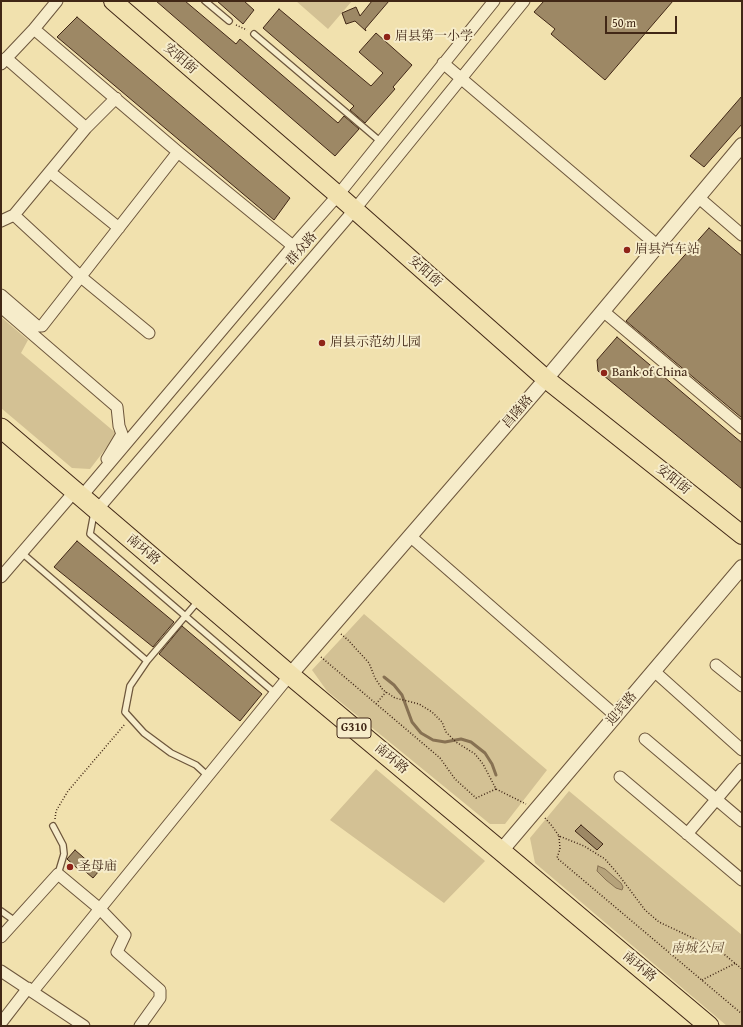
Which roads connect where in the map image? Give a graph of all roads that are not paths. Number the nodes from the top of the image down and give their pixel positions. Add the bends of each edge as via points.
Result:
1 (56, 1) edge
2 (113, 1) edge
3 (205, 1) edge
4 (494, 1) edge
5 (524, 1) edge
6 (229, 22) road end
7 (34, 29) junction
8 (254, 34) road end
9 (4, 61) edge
10 (443, 63) junction
11 (460, 78) junction
12 (116, 98) junction
13 (86, 128) junction
14 (381, 142) junction
15 (742, 145) edge
16 (178, 152) junction
17 (50, 172) junction
18 (338, 195) junction
19 (698, 198) junction
20 (355, 209) junction
21 (14, 215) junction
22 (1, 221) edge
23 (119, 228) junction
24 (742, 235) edge
25 (293, 246) junction
26 (658, 246) junction
27 (81, 277) junction
28 (1, 295) edge
29 (1, 307) edge
30 (603, 311) junction
31 (149, 333) dead end
32 (546, 379) junction
33 (1, 428) edge
34 (742, 428) edge
35 (102, 474) junction
36 (87, 502) junction
37 (742, 535) edge
38 (410, 536) junction
39 (22, 553) junction
40 (742, 567) edge
41 (1, 577) edge
42 (201, 599) junction
43 (186, 616) junction
44 (147, 661) junction
45 (716, 665) dead end
46 (654, 670) junction
47 (290, 675) junction
48 (742, 686) edge
49 (275, 693) junction
50 (616, 716) junction
51 (645, 739) dead end
52 (742, 750) edge
53 (742, 769) edge
54 (208, 776) junction
55 (620, 777) dead end
56 (716, 800) junction
57 (742, 821) edge
58 (53, 826) road end
59 (687, 834) junction
60 (501, 851) junction
61 (58, 874) junction
62 (742, 880) edge
63 (100, 909) junction
64 (1, 911) edge
65 (15, 921) junction
66 (1, 937) edge
67 (1, 971) edge
68 (30, 990) junction
69 (1, 1023) edge
70 (84, 1026) edge
71 (140, 1026) edge
72 (709, 1026) edge

1 - 7 street
2 - 18 main road, 安阳街
3 - 6 lane
4 - 10 street, 群众路
5 - 11 street, 群众路
7 - 9 street
7 - 12 street
8 - 14 lane
9 - 13 street
10 - 11 street
10 - 14 street, 群众路
11 - 20 street, 群众路
11 - 26 street
12 - 13 street
12 - 16 street
13 - 17 street
14 - 18 street, 群众路
15 - 19 street, 昌隆路
16 - 23 street
16 - 25 street
17 - 21 street
17 - 23 street
18 - 20 main road, 安阳街
18 - 25 street, 群众路
19 - 24 street
19 - 26 street, 昌隆路
20 - 32 main road, 安阳街
20 - 36 street, 群众路
21 - 22 street
21 - 27 street
23 - 27 street
25 - 35 street, 群众路
26 - 30 street, 昌隆路
27 - 28 street via 42,326 37,326
27 - 31 street
29 - 35 street via 117,407 122,434 102,468
30 - 32 street, 昌隆路
30 - 34 street
32 - 37 main road, 安阳街
32 - 38 street, 昌隆路
33 - 36 highway, 南环路 / G310
35 - 36 street, 群众路
36 - 39 street
36 - 42 highway, 南环路 / G310
36 - 43 lane via 90,534
38 - 47 street, 昌隆路
38 - 50 street
39 - 41 street
39 - 44 lane
40 - 46 street, 迎宾路
42 - 43 lane
42 - 47 highway, 南环路 / G310
43 - 44 lane
43 - 49 lane
44 - 54 lane via 130,686 125,712 144,733
45 - 48 street
46 - 50 street, 迎宾路
46 - 52 street
47 - 49 street
47 - 60 highway, 南环路 / G310
49 - 54 street
50 - 60 street, 迎宾路
51 - 56 street
53 - 56 street
54 - 63 street
55 - 59 street
56 - 57 street
56 - 59 street
58 - 61 lane via 63,845 64,854
59 - 62 street
60 - 72 highway, 南环路 / G310
61 - 63 street
61 - 65 street
63 - 68 street
63 - 71 street via 125,935 117,952 160,990 160,998
64 - 65 lane
65 - 66 street
67 - 68 street
68 - 69 street
68 - 70 street

